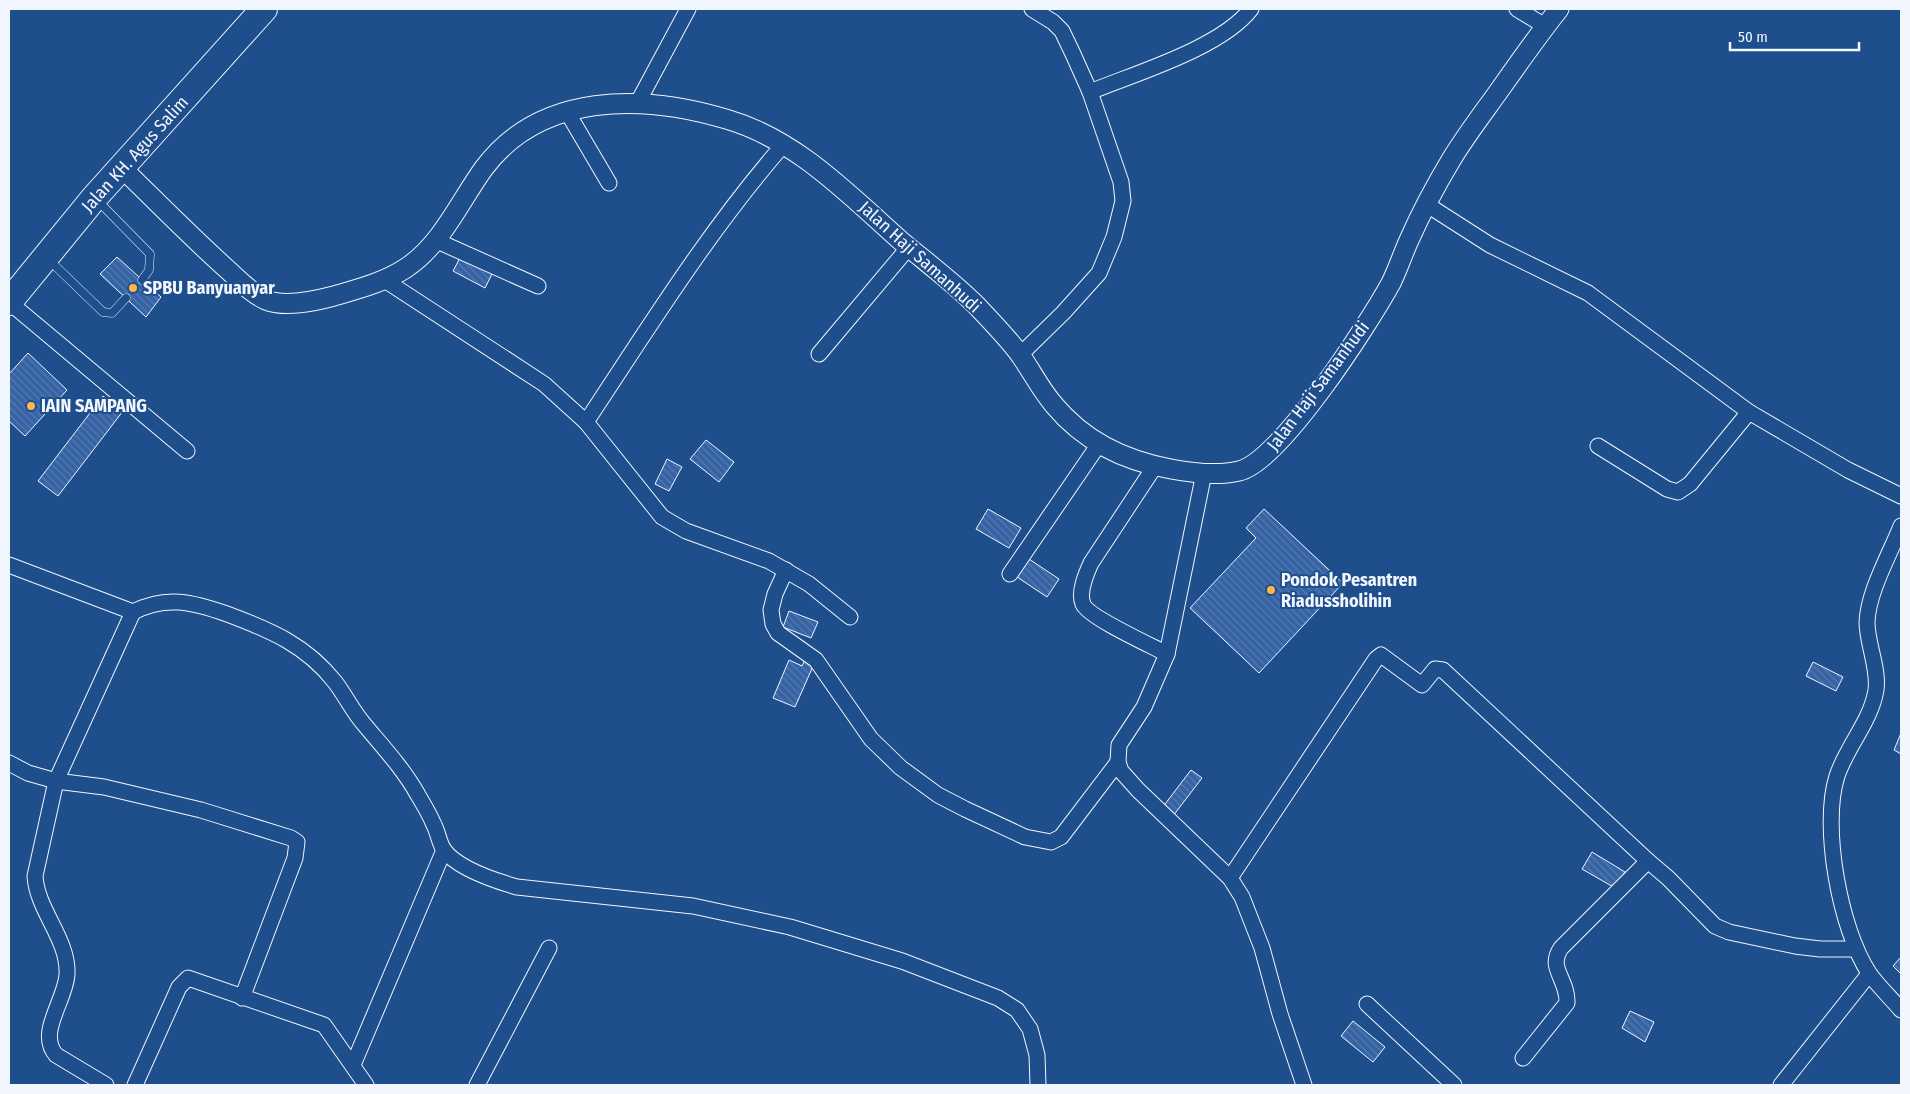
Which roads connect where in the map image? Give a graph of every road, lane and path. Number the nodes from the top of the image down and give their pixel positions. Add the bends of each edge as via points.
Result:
1 (263, 9) edge
2 (688, 9) edge
3 (1032, 9) edge
4 (1251, 9) edge
5 (1518, 9) edge
6 (1559, 9) edge
7 (1546, 26) junction
8 (1090, 92) junction
9 (637, 104) junction
10 (566, 110) junction
11 (784, 144) junction
12 (122, 168) junction
13 (609, 183) dead end
14 (94, 198) junction
15 (1426, 204) junction
16 (435, 240) junction
17 (909, 248) junction
18 (45, 256) junction
19 (383, 279) junction
20 (142, 280) dead end
21 (538, 286) dead end
22 (126, 298) dead end
23 (9, 302) edge
24 (819, 354) dead end
25 (1020, 355) junction
26 (1749, 412) junction
27 (586, 422) junction
28 (1099, 444) junction
29 (1598, 446) dead end
30 (187, 451) dead end
31 (1154, 466) junction
32 (1204, 473) junction
33 (1901, 496) edge
34 (1901, 526) edge
35 (9, 565) edge
36 (786, 570) junction
37 (1010, 574) dead end
38 (133, 612) junction
39 (850, 617) dead end
40 (1167, 654) junction
41 (1118, 762) junction
42 (9, 763) edge
43 (56, 781) junction
44 (444, 850) junction
45 (1648, 861) junction
46 (1230, 878) junction
47 (549, 948) dead end
48 (1856, 949) junction
49 (1869, 974) junction
50 (242, 998) junction
51 (1367, 1004) dead end
52 (1901, 1010) edge
53 (1523, 1058) dead end
54 (353, 1065) junction
55 (106, 1085) edge
56 (135, 1085) edge
57 (366, 1085) edge
58 (477, 1085) edge
59 (1038, 1085) edge
60 (1304, 1085) edge
61 (1454, 1085) edge
62 (1781, 1085) edge

1 - 12 highway, Jalan KH. Agus Salim
2 - 9 street
3 - 8 street via 1062,32
4 - 8 street via 1226,34
5 - 7 street
6 - 7 street, Jalan Haji Samanhudi
7 - 15 street, Jalan Haji Samanhudi via 1469,132
8 - 25 street via 1121,182 1123,201 1120,218 1099,272
9 - 10 street, Jalan Haji Samanhudi via 603,104
9 - 11 street, Jalan Haji Samanhudi via 723,117
10 - 13 street
10 - 16 street, Jalan Haji Samanhudi via 539,120 516,135 488,163
11 - 17 street, Jalan Haji Samanhudi via 832,180
11 - 27 street via 708,239
12 - 14 highway, Jalan KH. Agus Salim
12 - 19 street, Jalan Haji Samanhudi via 264,300 286,303 323,299
14 - 18 highway, Jalan KH. Agus Salim
14 - 20 lane via 150,254 149,270
15 - 26 street via 1490,245 1588,293
15 - 32 street, Jalan Haji Samanhudi via 1393,279 1371,316 1291,427 1256,464 1245,470
16 - 19 street, Jalan Haji Samanhudi via 403,270
16 - 21 street
17 - 24 street
17 - 25 street, Jalan Haji Samanhudi via 972,301
18 - 22 lane via 103,312 112,313
18 - 23 highway, Jalan KH. Agus Salim
19 - 27 street via 544,384
23 - 30 street
25 - 28 street, Jalan Haji Samanhudi via 1051,402 1084,435
26 - 29 street via 1690,484 1678,492 1667,489
26 - 33 street via 1848,470
27 - 36 street via 662,517 686,531 750,553
28 - 31 street, Jalan Haji Samanhudi
28 - 37 street
31 - 32 street, Jalan Haji Samanhudi
31 - 40 street via 1091,563 1082,603 1103,621
32 - 40 street
34 - 48 street via 1872,599 1867,621 1876,682 1874,698 1844,756 1832,792 1831,835 1841,901
35 - 38 street
36 - 39 street
36 - 41 street via 771,610 778,633 816,660 871,739 901,768 938,795 1025,837 1050,842 1061,837
38 - 43 street
38 - 44 street via 151,603 176,601 215,610 276,633 305,652 334,681 361,721 394,759 418,794
40 - 41 street via 1144,707 1119,745
41 - 46 street via 1138,790
42 - 43 street via 28,773
43 - 50 street via 104,787 201,810 297,842 295,858
43 - 55 street via 35,876 36,889 66,962 65,986 48,1038 56,1055
44 - 54 street
44 - 59 street via 490,880 517,887 693,906 781,925 902,961 998,998 1017,1010 1030,1029 1037,1055
45 - 46 street via 1443,670 1435,669 1422,685 1381,655
45 - 48 street via 1715,926 1729,932 1795,946
45 - 53 street via 1555,956 1556,968 1568,992 1567,1003
46 - 60 street via 1251,916
47 - 58 street
48 - 49 street
49 - 52 street
49 - 62 street
50 - 54 street via 324,1025
50 - 56 street via 193,979 182,981
51 - 61 street
54 - 57 street

